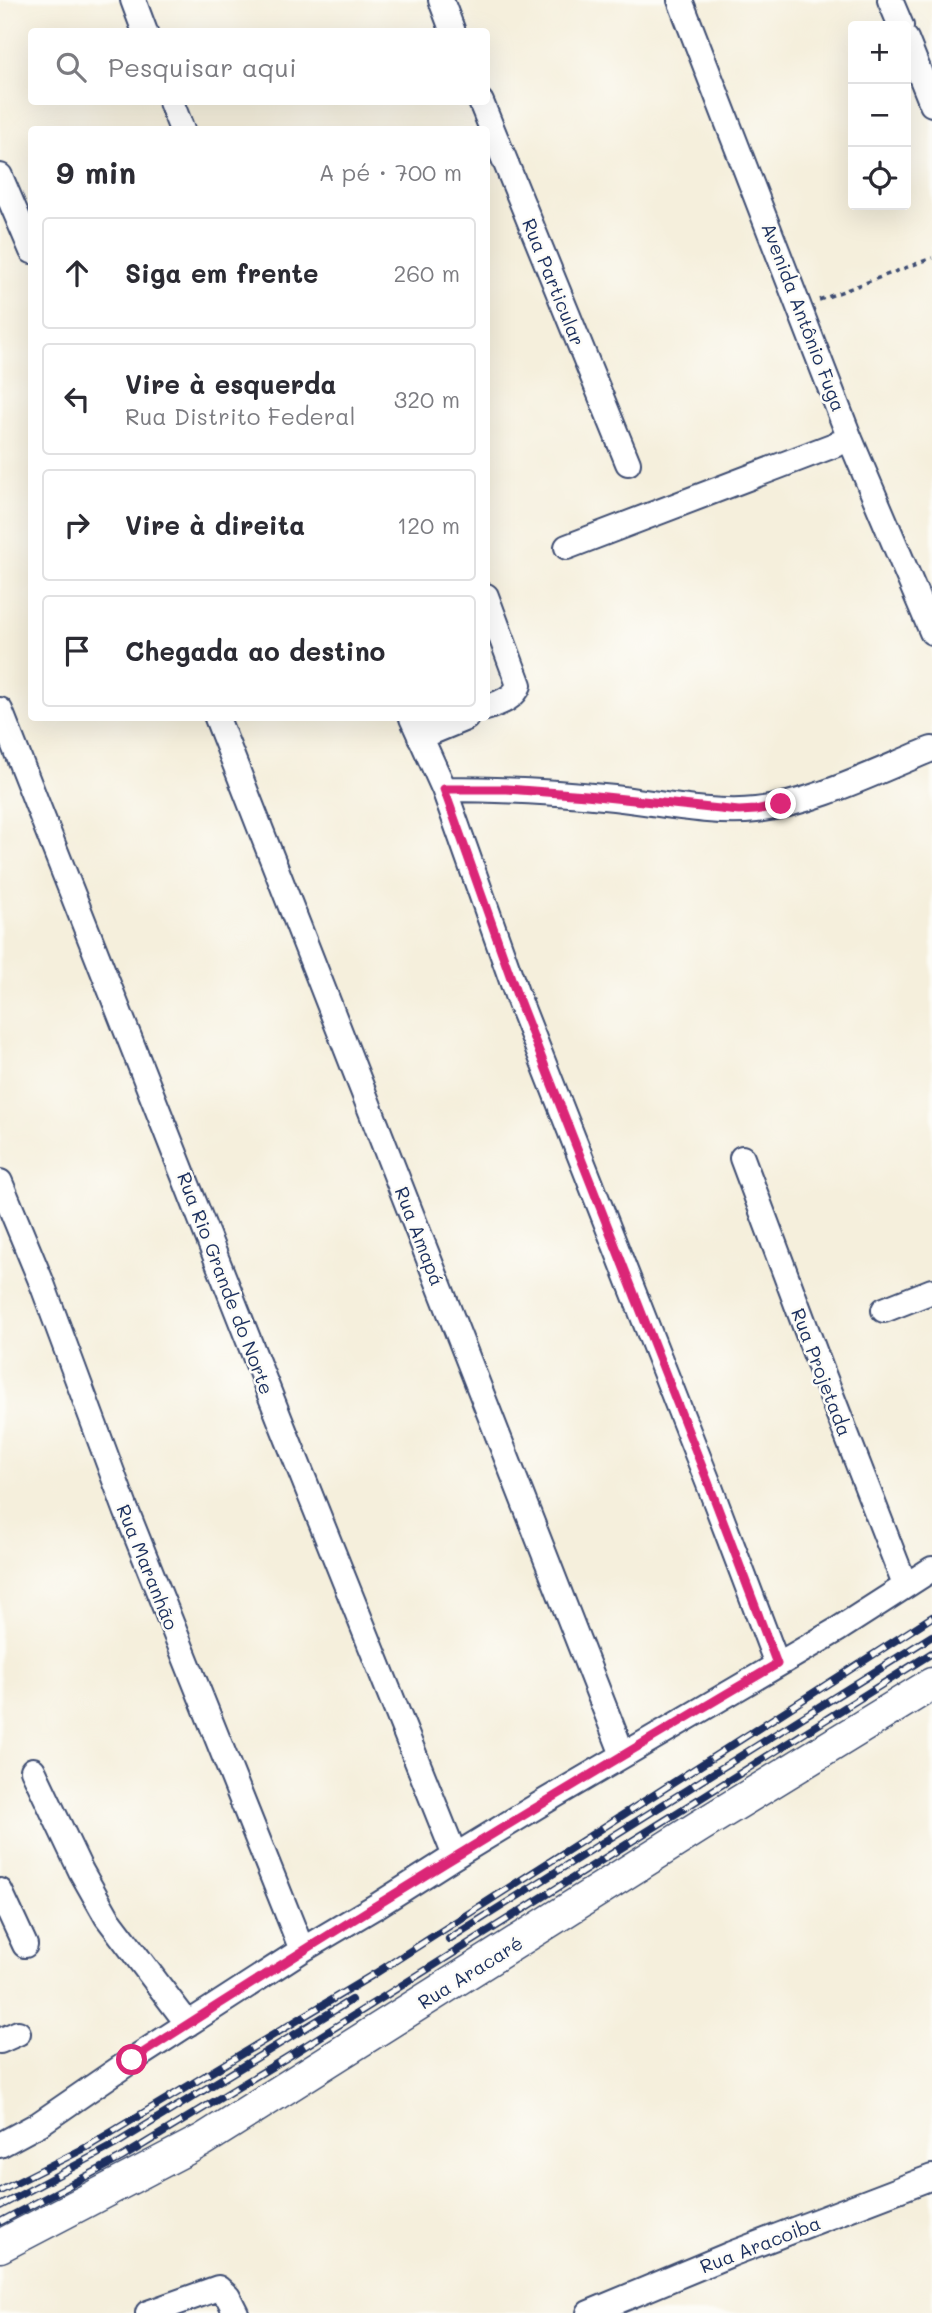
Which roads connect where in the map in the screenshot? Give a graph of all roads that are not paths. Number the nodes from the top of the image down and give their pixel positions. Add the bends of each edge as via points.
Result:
1 (133, 0) edge
2 (441, 0) edge
3 (680, 0) edge
4 (890, 0) edge
5 (899, 21) edge
6 (144, 28) edge
7 (452, 28) edge
8 (911, 52) edge
9 (932, 104) edge
10 (172, 105) edge
11 (482, 105) edge
12 (180, 126) edge
13 (0, 176) edge
14 (28, 242) edge
15 (850, 439) junction
16 (628, 463) dead end
17 (567, 547) dead end
18 (490, 607) edge
19 (932, 632) edge
20 (490, 706) edge
21 (0, 710) edge
22 (218, 721) edge
23 (449, 721) edge
24 (416, 727) edge
25 (932, 750) edge
26 (444, 789) junction
27 (742, 1158) dead end
28 (0, 1182) edge
29 (932, 1291) edge
30 (884, 1310) dead end
31 (932, 1569) edge
32 (905, 1585) junction
33 (777, 1664) junction
34 (932, 1684) edge
35 (623, 1755) junction
36 (33, 1770) dead end
37 (455, 1856) junction
38 (0, 1891) edge
39 (25, 1945) dead end
40 (302, 1950) junction
41 (188, 2024) junction
42 (0, 2146) edge
43 (925, 2180) edge
44 (0, 2246) edge
45 (148, 2313) edge
46 (236, 2313) edge
47 (589, 2313) edge

1 - 6 street
2 - 7 street
3 - 15 street, Avenida Antônio Fuga
4 - 5 street
8 - 9 street
10 - 12 street
11 - 16 street, Rua Particular
13 - 14 street
15 - 17 street
15 - 19 street, Avenida Antônio Fuga
18 - 20 street via 519,685 508,699
21 - 37 street, Rua Rio Grande do Norte
22 - 35 street, Rua Amapá
23 - 24 street
24 - 26 street
25 - 26 street via 815,795 756,810 507,789
26 - 33 street via 518,998
27 - 32 street, Rua Projetada
28 - 40 street, Rua Maranhão
29 - 30 street
31 - 32 street
32 - 33 street
33 - 35 street
34 - 44 main road, Rua Aracaré via 203,2140
35 - 37 street
36 - 41 street via 107,1917
37 - 40 street
38 - 39 street
40 - 41 street
41 - 42 street
43 - 47 street, Rua Aracoiba
45 - 46 street via 218,2288 226,2293

